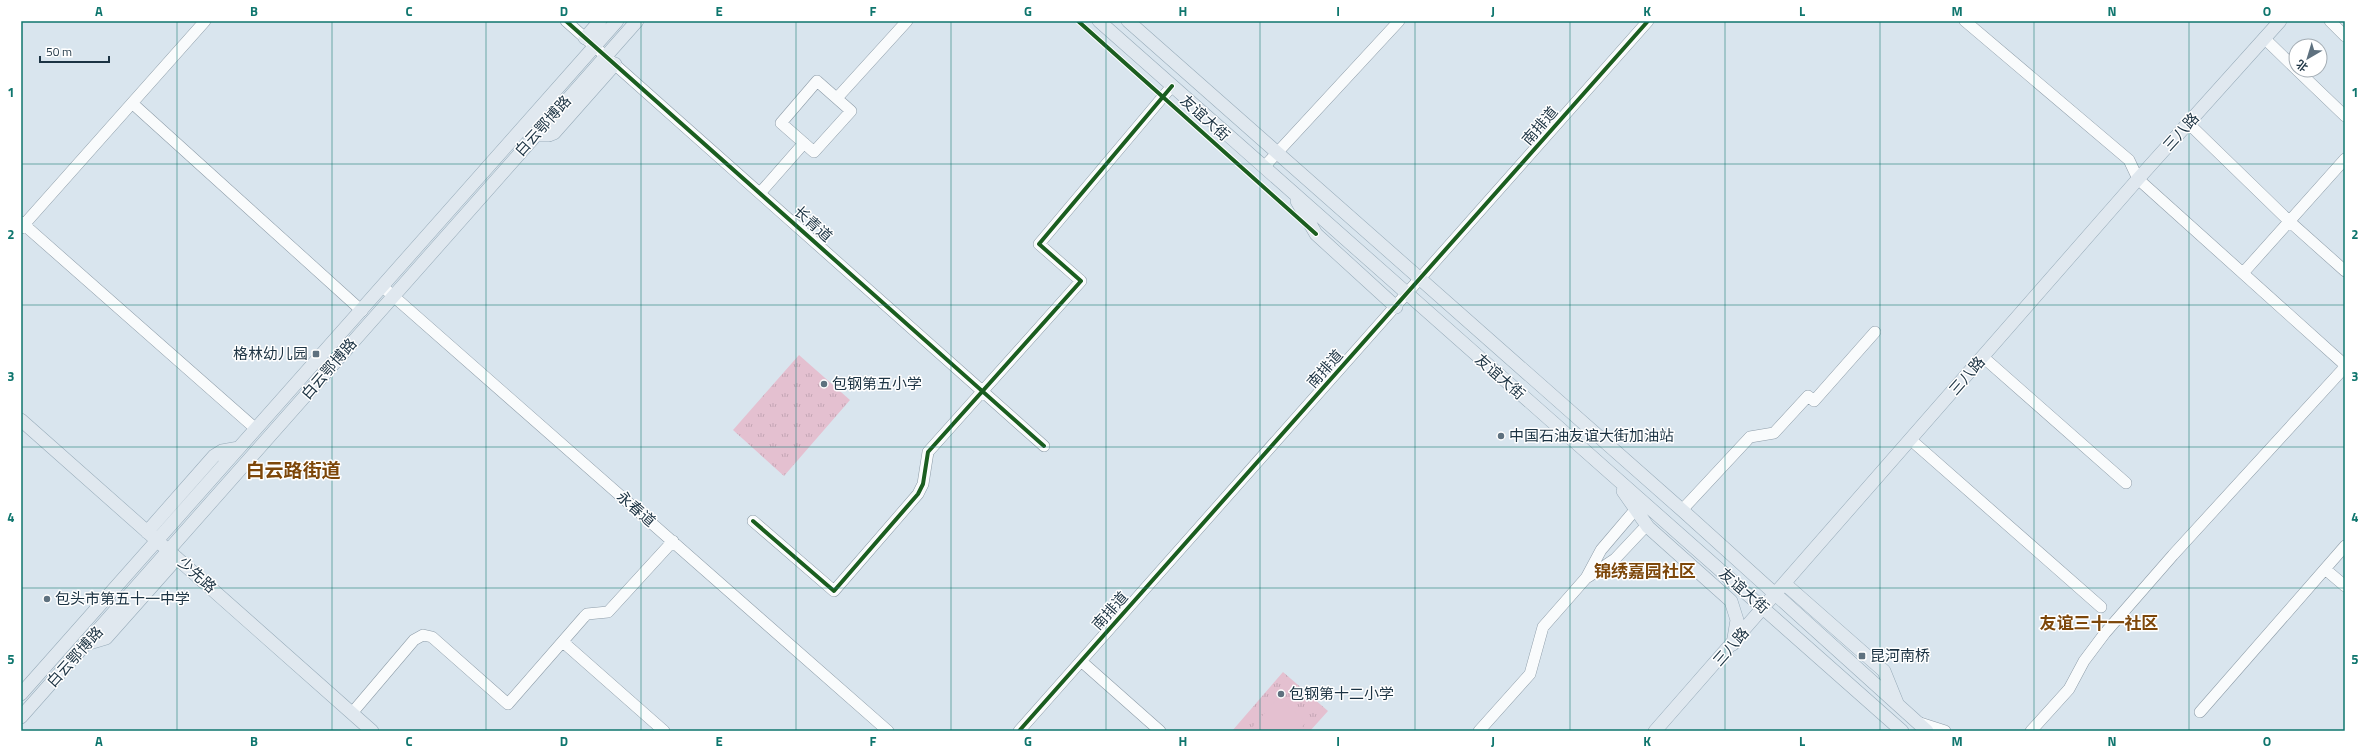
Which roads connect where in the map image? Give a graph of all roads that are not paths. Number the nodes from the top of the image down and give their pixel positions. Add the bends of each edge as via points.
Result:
1 (205, 21) edge
2 (566, 21) edge
3 (600, 21) edge
4 (617, 21) edge
5 (637, 21) edge
6 (907, 21) edge
7 (1099, 21) edge
8 (1128, 21) edge
9 (1399, 21) edge
10 (1648, 21) edge
11 (1965, 21) edge
12 (2280, 21) edge
13 (2330, 21) edge
14 (2345, 36) edge
15 (2264, 38) junction
16 (590, 42) junction
17 (611, 60) junction
18 (2288, 61) edge
19 (2306, 78) edge
20 (1172, 86) junction
21 (837, 98) junction
22 (132, 103) junction
23 (2345, 116) edge
24 (2188, 123) junction
25 (804, 143) junction
26 (1276, 153) junction
27 (2345, 159) edge
28 (1264, 166) junction
29 (2138, 179) junction
30 (1291, 191) junction
31 (760, 193) junction
32 (2289, 221) junction
33 (22, 225) edge
34 (2345, 271) edge
35 (2243, 273) junction
36 (1420, 280) junction
37 (383, 287) junction
38 (1407, 295) junction
39 (393, 296) junction
40 (1396, 307) junction
41 (362, 311) junction
42 (1875, 332) dead end
43 (1983, 357) junction
44 (2344, 362) edge
45 (983, 391) junction
46 (21, 420) edge
47 (256, 429) junction
48 (1911, 440) junction
49 (1044, 446) dead end
50 (1615, 478) junction
51 (2126, 483) dead end
52 (1635, 510) junction
53 (1682, 510) junction
54 (753, 521) dead end
55 (1646, 525) junction
56 (152, 536) junction
57 (673, 541) junction
58 (2345, 546) edge
59 (173, 554) junction
60 (2325, 569) junction
61 (1586, 578) junction
62 (1785, 584) junction
63 (2345, 586) edge
64 (1775, 596) junction
65 (2101, 607) dead end
66 (1764, 609) junction
67 (563, 642) junction
68 (1733, 644) junction
69 (1081, 661) junction
70 (21, 694) edge
71 (1897, 704) junction
72 (2200, 712) dead end
73 (352, 713) junction
74 (21, 717) edge
75 (1917, 722) junction
76 (372, 731) edge
77 (664, 731) edge
78 (888, 731) edge
79 (1019, 731) edge
80 (1160, 731) edge
81 (1479, 731) edge
82 (1655, 731) edge
83 (1902, 731) edge
84 (1927, 731) edge
85 (1945, 731) edge
86 (2031, 731) edge

1 - 22 street
2 - 16 street, 长青道
3 - 16 main road
4 - 16 main road, 白云鄂博路
5 - 17 main road
6 - 21 street
7 - 20 main road, 友谊大街
8 - 26 main road, 友谊大街
9 - 26 street
10 - 36 street, 南排道
11 - 29 street via 2129,160
12 - 15 main road, 三八路
13 - 14 street
15 - 18 street
15 - 24 main road, 三八路
16 - 17 street, 长青道
16 - 37 main road, 白云鄂博路
17 - 31 street, 长青道
17 - 39 main road, 白云鄂博路 via 554,133 536,135
19 - 23 street
20 - 28 main road, 友谊大街
20 - 45 street via 1039,244 1081,281
21 - 25 street via 851,111 814,152
21 - 25 street via 817,81 781,123
22 - 33 street
22 - 41 street
24 - 29 main road, 三八路
24 - 32 street
25 - 31 street
26 - 28 street
26 - 36 main road, 友谊大街
27 - 32 street
28 - 30 main road, 友谊大街
29 - 35 street
29 - 43 main road, 三八路
30 - 38 main road, 友谊大街
30 - 40 main road via 1316,234
31 - 45 street, 长青道
32 - 34 street
32 - 35 street
33 - 47 street
35 - 44 street
36 - 38 street, 南排道
36 - 53 main road, 友谊大街
37 - 39 street, 永春道
37 - 41 main road, 白云鄂博路
38 - 40 street, 南排道
38 - 50 main road, 友谊大街
39 - 57 street, 永春道
39 - 59 main road, 白云鄂博路
40 - 69 street, 南排道
41 - 47 main road, 白云鄂博路
42 - 53 street via 1814,401 1808,396 1774,433 1750,438
43 - 48 main road, 三八路
43 - 51 street
44 - 86 street via 2105,633 2084,661 2069,689
45 - 49 street, 长青道
45 - 54 street via 928,452 923,484 918,494 834,591
46 - 56 main road, 少先路
47 - 56 main road, 白云鄂博路 via 238,448 222,451 214,456
48 - 62 main road, 三八路
48 - 65 street
50 - 52 main road
50 - 66 main road, 友谊大街
52 - 55 main road
52 - 61 street via 1601,550
53 - 64 main road, 友谊大街
55 - 61 street via 1615,559
55 - 68 main road via 1731,601 1737,620
56 - 59 main road, 少先路
56 - 70 main road, 白云鄂博路
57 - 67 street via 612,607 602,614 587,614
57 - 78 street, 永春道
58 - 60 street
59 - 73 main road, 少先路
59 - 74 main road, 白云鄂博路 via 86,644
60 - 63 street
60 - 72 street
61 - 81 street via 1543,627 1530,674
62 - 64 main road, 三八路
62 - 71 main road via 1884,671
64 - 66 main road, 三八路
64 - 71 main road, 友谊大街
66 - 68 main road, 三八路
66 - 83 main road, 友谊大街
67 - 73 street via 508,704 432,637 423,635 414,640
67 - 77 street
68 - 82 main road, 三八路
69 - 79 street, 南排道
69 - 80 street
71 - 75 main road, 友谊大街
73 - 76 main road, 少先路
75 - 84 main road, 友谊大街
75 - 85 street

